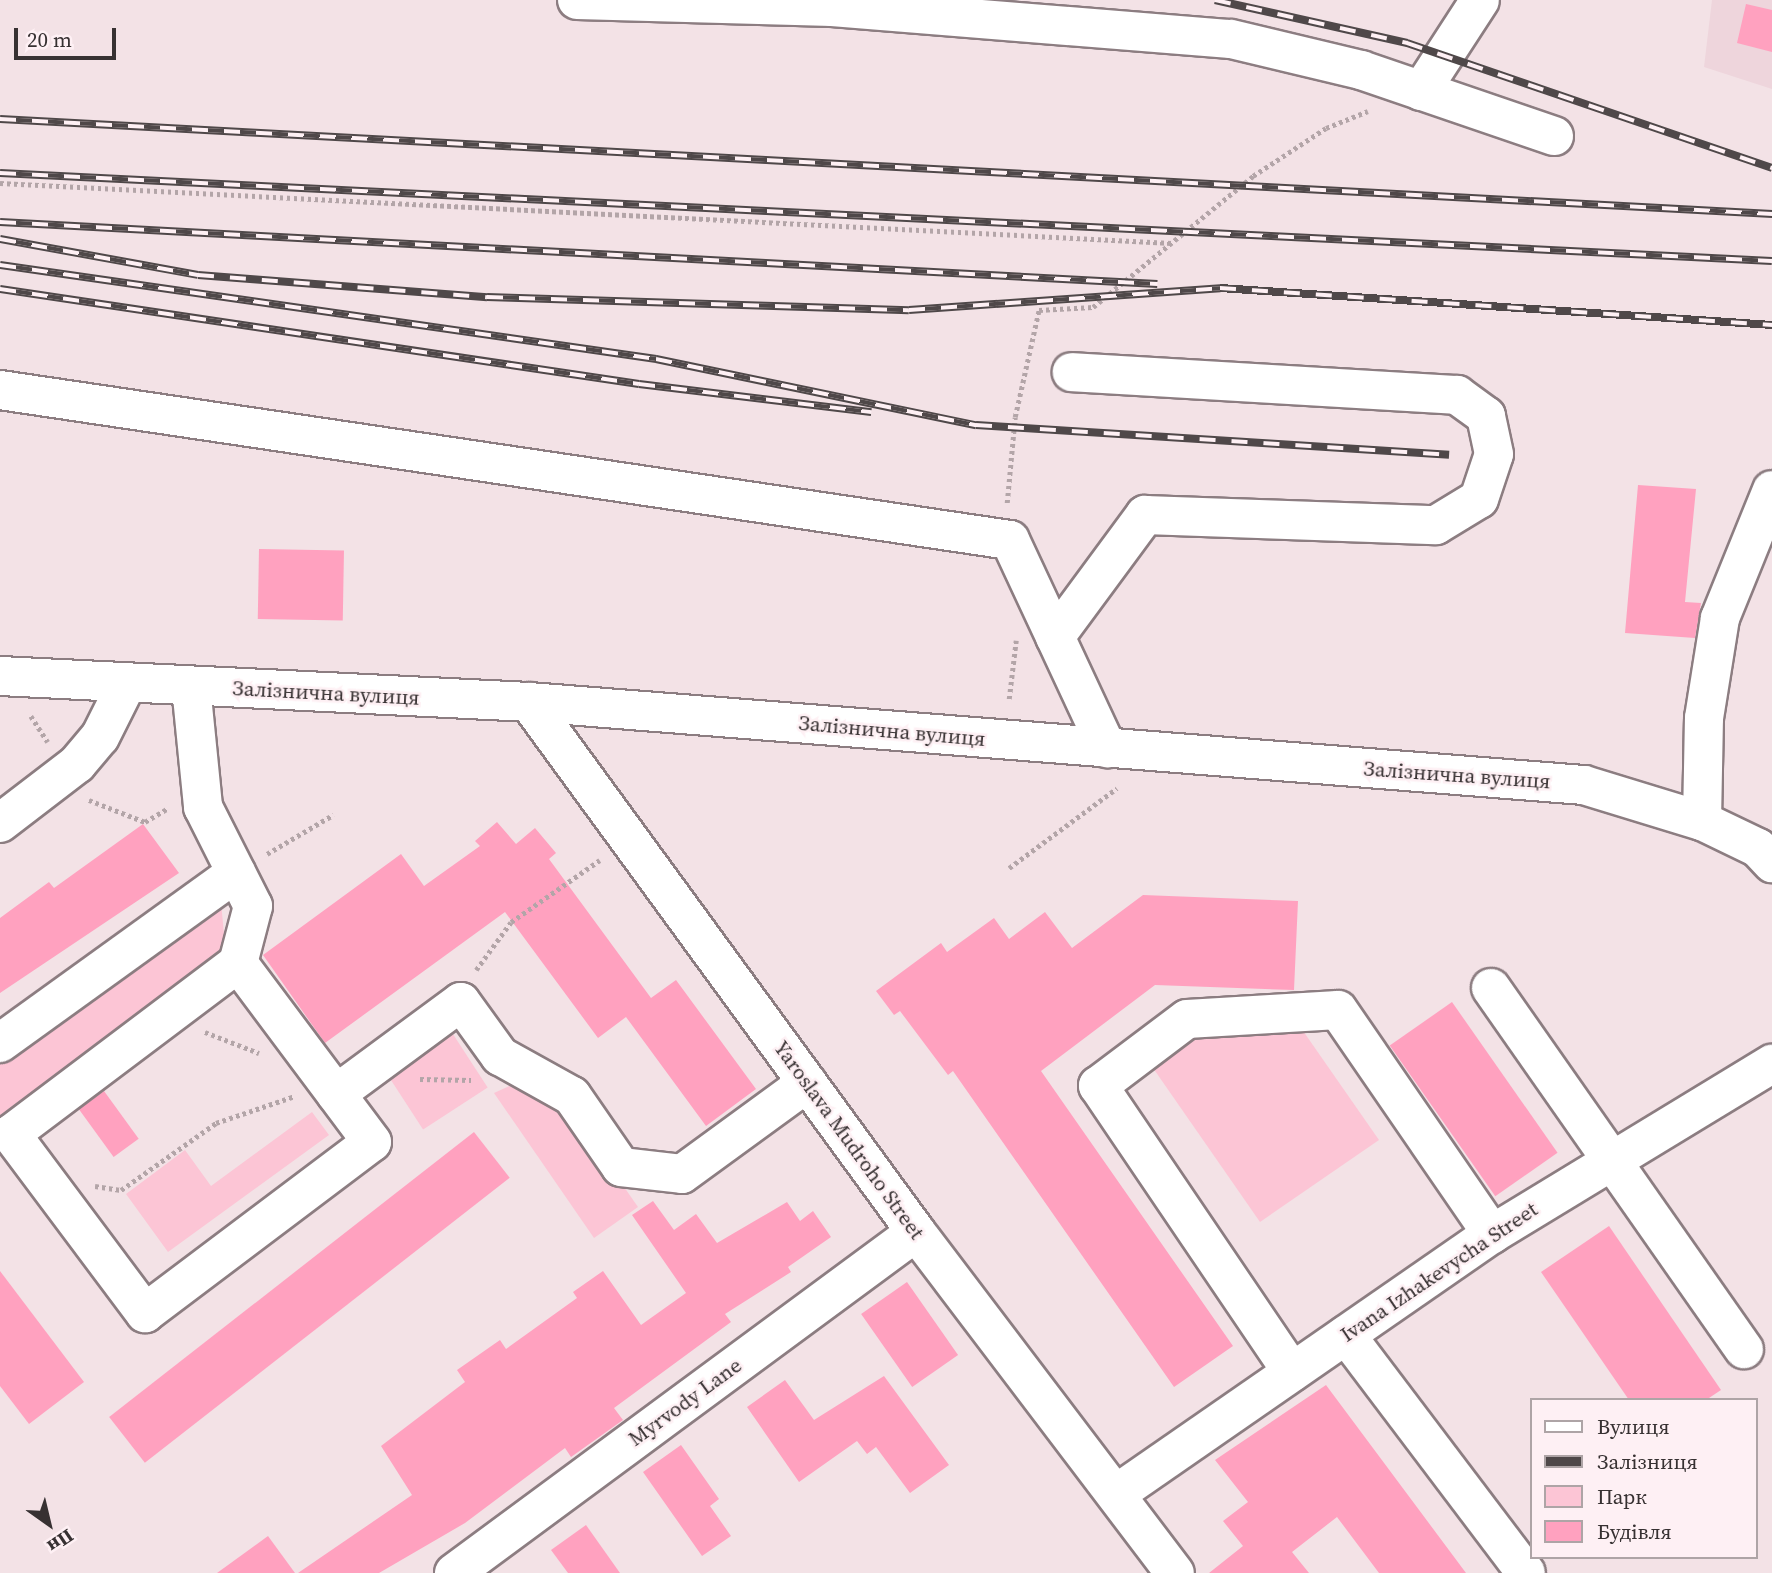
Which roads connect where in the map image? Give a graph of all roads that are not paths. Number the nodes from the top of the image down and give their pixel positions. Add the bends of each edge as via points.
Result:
1 (577, 0) edge
2 (1480, 0) edge
3 (1422, 91) junction
4 (1555, 136) dead end
5 (1072, 372) dead end
6 (0, 390) edge
7 (1772, 490) edge
8 (1055, 637) junction
9 (0, 676) edge
10 (127, 683) junction
11 (191, 686) junction
12 (529, 702) junction
13 (1107, 748) junction
14 (1702, 821) junction
15 (0, 823) edge
16 (1767, 851) edge
17 (236, 873) junction
18 (238, 964) junction
19 (1491, 988) dead end
20 (0, 1043) edge
21 (1772, 1064) edge
22 (807, 1083) junction
23 (336, 1094) junction
24 (6, 1129) edge
25 (1610, 1160) junction
26 (916, 1232) junction
27 (1492, 1234) junction
28 (1346, 1335) junction
29 (1744, 1349) dead end
30 (1292, 1373) junction
31 (1116, 1494) junction
32 (454, 1573) edge
33 (1174, 1573) edge
34 (1526, 1573) edge

1 - 3 street via 832,7 1231,39 1361,70
2 - 3 street
3 - 4 street
5 - 8 street via 1457,395 1486,416 1494,454 1479,499 1436,524 1145,515
6 - 8 street via 1010,540
7 - 14 street via 1720,618 1704,718
8 - 13 street
9 - 10 street, Залізнична вулиця
10 - 11 street, Залізнична вулиця
10 - 15 street via 100,737 77,764
11 - 12 street, Залізнична вулиця
11 - 17 street via 203,807
12 - 13 street, Залізнична вулиця
12 - 22 street, Yaroslava Mudroho Street
13 - 14 street, Залізнична вулиця via 1584,785
14 - 16 street, Залізнична вулиця
17 - 18 street via 253,906
17 - 20 street
18 - 23 street
18 - 24 street
19 - 25 street
21 - 25 street, Ivana Izhakevycha Street
22 - 23 street via 682,1174 621,1167 572,1096 500,1056 461,1002
22 - 26 street, Yaroslava Mudroho Street
23 - 24 street via 372,1142 145,1312
25 - 27 street, Ivana Izhakevycha Street
25 - 29 street
26 - 31 street, Yaroslava Mudroho Street
26 - 32 street, Myrvody Lane
27 - 28 street, Ivana Izhakevycha Street
27 - 30 street via 1338,1010 1187,1019 1098,1086
28 - 30 street, Ivana Izhakevycha Street
28 - 34 street
30 - 31 street, Ivana Izhakevycha Street
31 - 33 street, Yaroslava Mudroho Street

